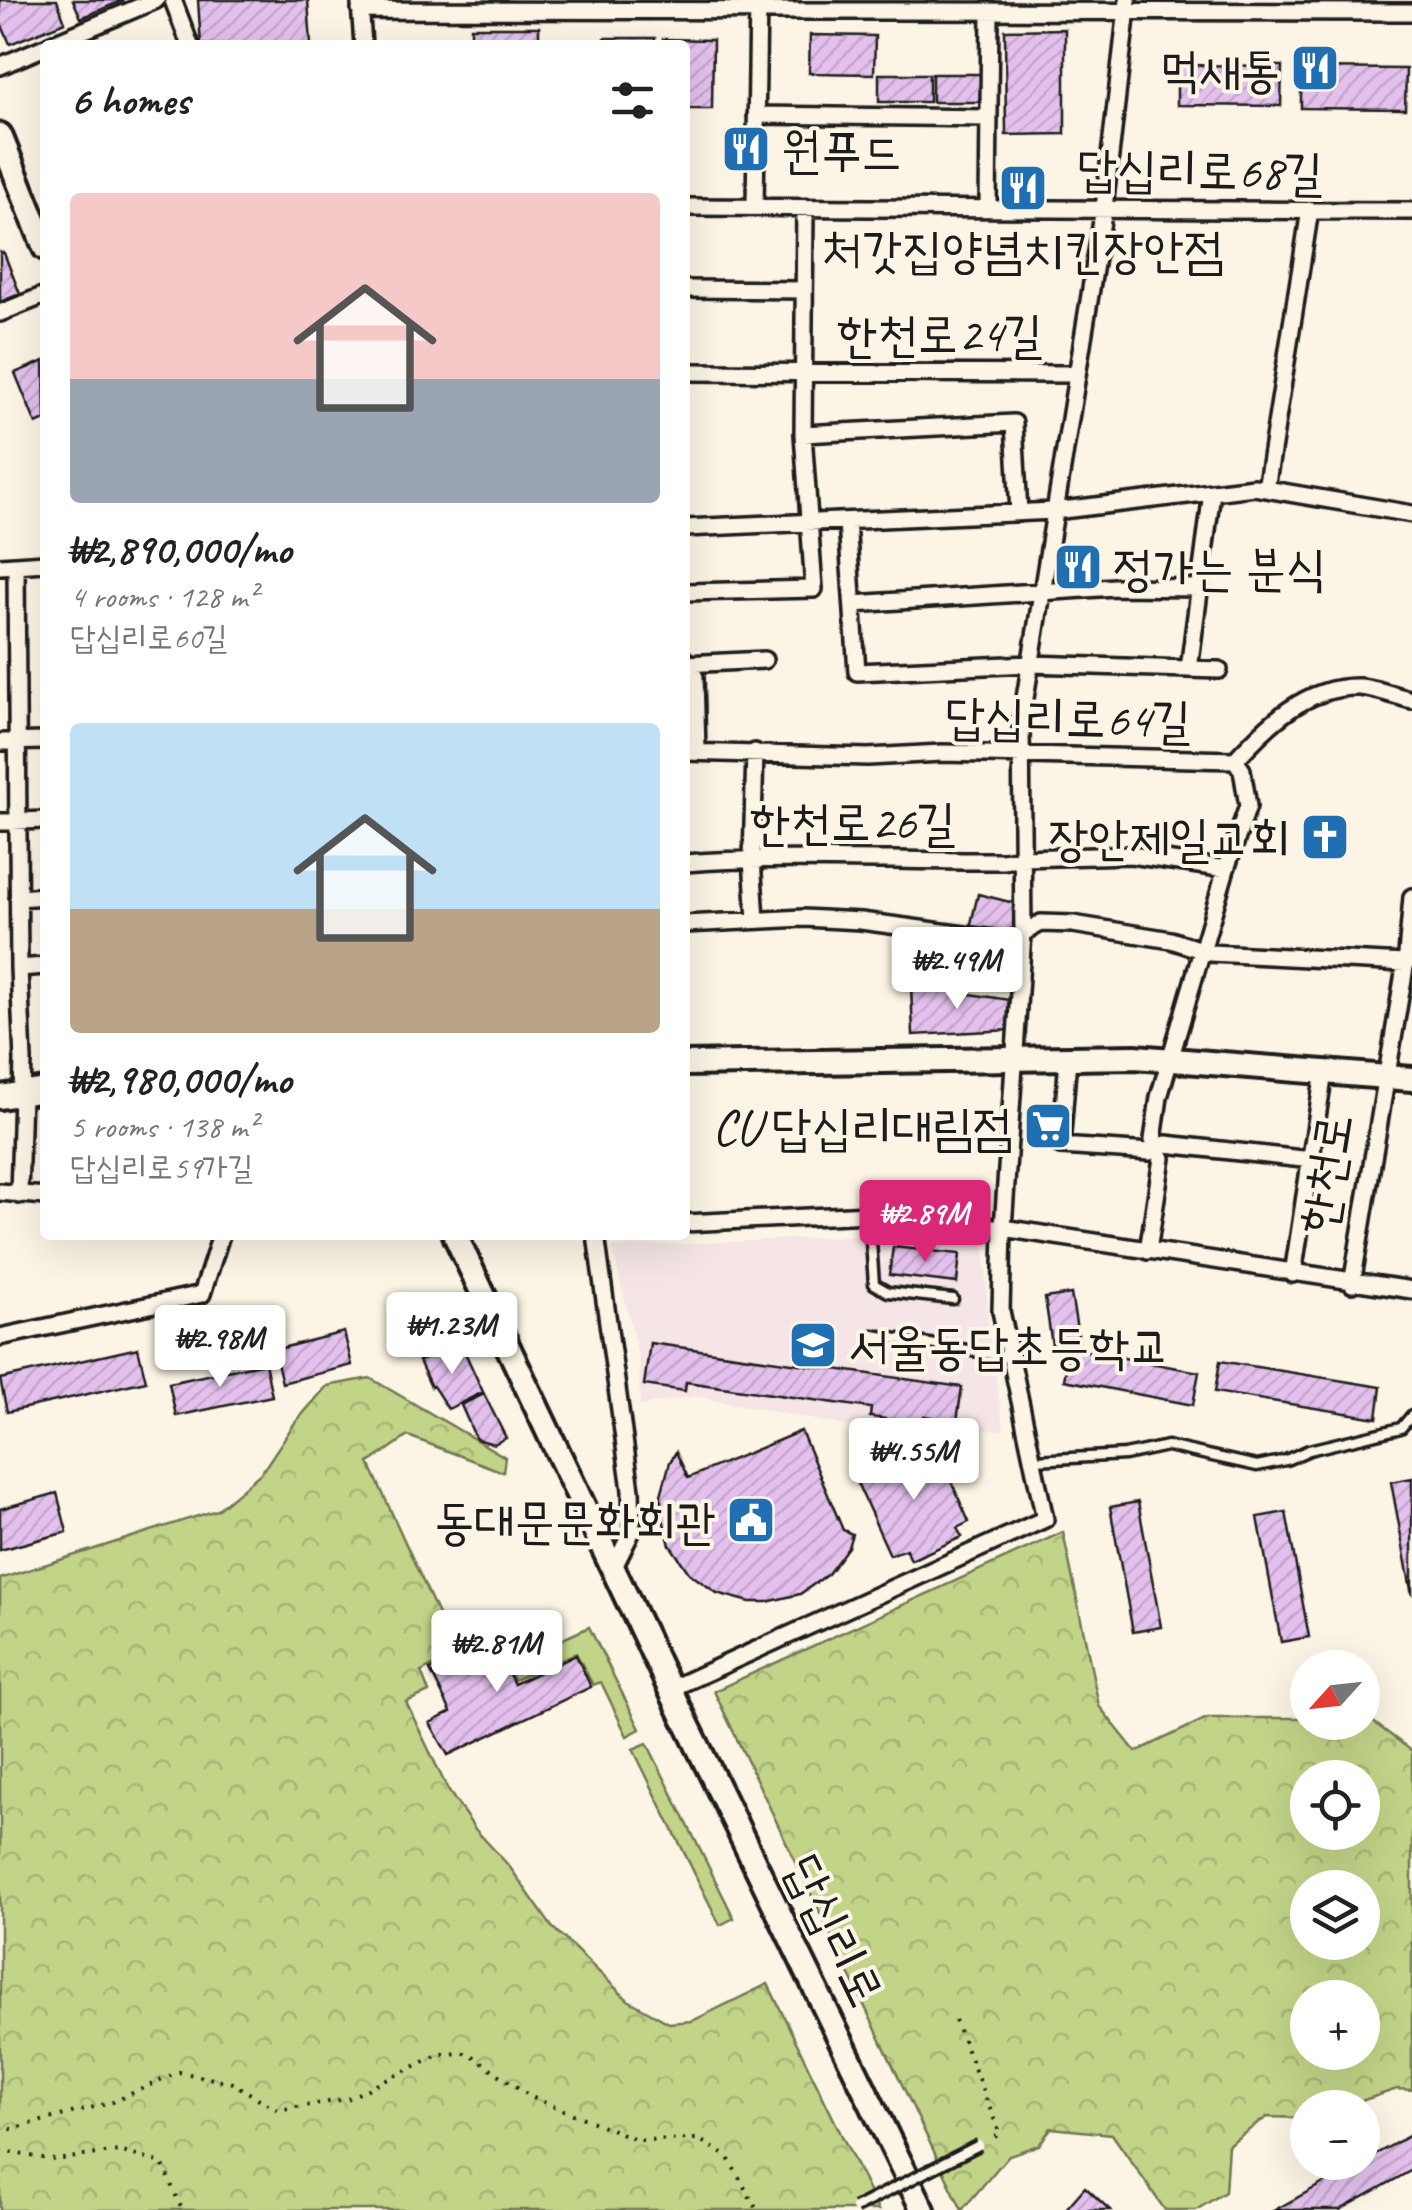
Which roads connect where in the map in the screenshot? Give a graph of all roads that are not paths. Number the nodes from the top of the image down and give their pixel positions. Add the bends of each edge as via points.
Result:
1 (156, 0) edge
2 (172, 0) edge
3 (360, 5) edge
4 (758, 6) edge
5 (1128, 6) edge
6 (990, 11) junction
7 (1412, 12) edge
8 (61, 40) edge
9 (188, 40) edge
10 (362, 40) edge
11 (40, 49) edge
12 (0, 66) edge
13 (756, 114) junction
14 (989, 118) junction
15 (0, 135) edge
16 (690, 208) edge
17 (755, 208) junction
18 (804, 208) junction
19 (988, 208) junction
20 (1104, 208) junction
21 (1310, 210) junction
22 (1412, 211) edge
23 (40, 235) edge
24 (690, 289) edge
25 (804, 290) junction
26 (40, 297) edge
27 (0, 314) edge
28 (690, 372) edge
29 (803, 372) junction
30 (1076, 374) junction
31 (802, 434) junction
32 (1266, 489) junction
33 (1212, 492) junction
34 (1054, 511) junction
35 (1020, 513) junction
36 (1412, 514) edge
37 (847, 520) junction
38 (811, 522) junction
39 (690, 528) edge
40 (40, 564) edge
41 (8, 566) edge
42 (1200, 588) junction
43 (1042, 591) junction
44 (690, 592) edge
45 (852, 604) junction
46 (764, 660) dead end
47 (690, 663) edge
48 (1030, 664) junction
49 (690, 669) edge
50 (1189, 669) junction
51 (1219, 670) dead end
52 (1412, 700) edge
53 (0, 742) edge
54 (19, 742) junction
55 (40, 742) edge
56 (691, 752) edge
57 (754, 752) junction
58 (1023, 756) junction
59 (1235, 760) junction
60 (40, 820) edge
61 (0, 822) edge
62 (18, 822) junction
63 (1021, 858) junction
64 (752, 859) junction
65 (690, 863) edge
66 (1226, 870) junction
67 (40, 896) edge
68 (1412, 897) edge
69 (18, 898) junction
70 (756, 920) junction
71 (690, 924) edge
72 (1024, 933) junction
73 (1202, 950) junction
74 (1408, 957) edge
75 (40, 966) edge
76 (18, 968) junction
77 (1068, 1058) junction
78 (1017, 1059) junction
79 (1173, 1060) junction
80 (690, 1064) edge
81 (1324, 1072) junction
82 (1385, 1076) junction
83 (1412, 1078) edge
84 (40, 1091) edge
85 (10, 1094) edge
86 (1158, 1148) junction
87 (1312, 1160) junction
88 (0, 1192) edge
89 (19, 1195) junction
90 (40, 1196) edge
91 (868, 1214) junction
92 (690, 1223) edge
93 (1003, 1228) junction
94 (219, 1240) edge
95 (457, 1240) edge
96 (597, 1240) edge
97 (1148, 1251) junction
98 (1293, 1274) junction
99 (1352, 1284) junction
100 (1412, 1290) edge
101 (953, 1299) dead end
102 (873, 1335) dead end
103 (0, 1337) edge
104 (1012, 1357) junction
105 (1412, 1415) edge
106 (1034, 1460) junction
107 (613, 1568) junction
108 (670, 1689) junction
109 (979, 2145) road end
110 (856, 2208) edge
111 (923, 2210) edge

1 - 8 street
2 - 9 street
3 - 4 street
3 - 10 street
4 - 6 street
4 - 13 street
5 - 6 street
5 - 7 street
5 - 20 street, 한천로24길
6 - 14 street
11 - 12 street
13 - 14 street
13 - 17 street
14 - 19 street
15 - 23 main road
16 - 17 street, 답십리로68길
17 - 18 street, 답십리로68길
18 - 19 street, 답십리로68길
18 - 25 street
19 - 20 street, 답십리로68길
20 - 21 street, 답십리로68길
20 - 30 street, 한천로24길
21 - 22 street, 답십리로68길
21 - 32 street
24 - 25 street
25 - 29 street
26 - 27 street
28 - 29 street
29 - 30 street, 한천로24길
29 - 31 street
30 - 34 street, 한천로24길
31 - 35 street via 1014,423
31 - 38 street
32 - 33 street
32 - 36 street
33 - 34 street
33 - 42 street
34 - 35 street
34 - 43 street, 한천로24길
35 - 37 street
37 - 38 street
37 - 45 street
38 - 39 street
38 - 44 street via 814,589
40 - 41 street
41 - 54 street
42 - 43 street
42 - 50 street
43 - 45 street
43 - 48 street, 한천로24길
45 - 48 street via 857,672
46 - 47 street
48 - 50 street
48 - 58 street, 한천로24길
49 - 56 street, 답십리로64길
50 - 51 street
52 - 59 street, 답십리로64길 via 1360,687 1316,693 1272,721
53 - 54 street
54 - 55 street
54 - 62 street
56 - 57 street, 답십리로64길
57 - 58 street, 답십리로64길
57 - 64 street
58 - 59 street, 답십리로64길
58 - 63 street, 한천로24길
59 - 66 street via 1248,806
60 - 62 street
61 - 62 street
62 - 69 street
63 - 64 street, 한천로26길
63 - 66 street via 1131,855
63 - 72 street, 한천로24길
64 - 65 street, 한천로26길
64 - 70 street
66 - 73 street
67 - 69 street
68 - 74 street
69 - 76 street
70 - 71 street
70 - 72 street via 861,921 1009,941
72 - 73 street via 1041,923 1073,924
72 - 78 street, 한천로24길
73 - 74 street
73 - 79 street
74 - 82 street
75 - 76 street
76 - 85 street via 23,1060
77 - 78 main road, 한천로
77 - 79 main road, 한천로
77 - 86 street, 한천로 via 1061,1146
78 - 80 main road, 한천로
78 - 93 street
79 - 81 main road, 한천로
79 - 86 street via 1159,1098 1153,1140
81 - 82 main road, 한천로
81 - 87 street, 한천로
82 - 83 main road, 한천로
82 - 99 street, 한천로
84 - 85 main road
85 - 89 street
86 - 87 street, 한천로
86 - 97 street
87 - 98 street, 한천로
88 - 89 street
89 - 90 street
91 - 92 street
91 - 93 street
91 - 101 lane via 874,1284 888,1292
93 - 97 street
93 - 104 street via 1000,1311
94 - 103 street via 202,1294
95 - 107 main road, 답십리로
96 - 107 street via 631,1504 632,1531
97 - 98 street
98 - 99 street
99 - 100 street
102 - 104 lane
104 - 106 street
105 - 106 lane via 1401,1428 1258,1466 1168,1446
106 - 108 street via 1045,1519
107 - 108 main road, 답십리로
108 - 111 main road, 답십리로
109 - 110 lane, bridge

